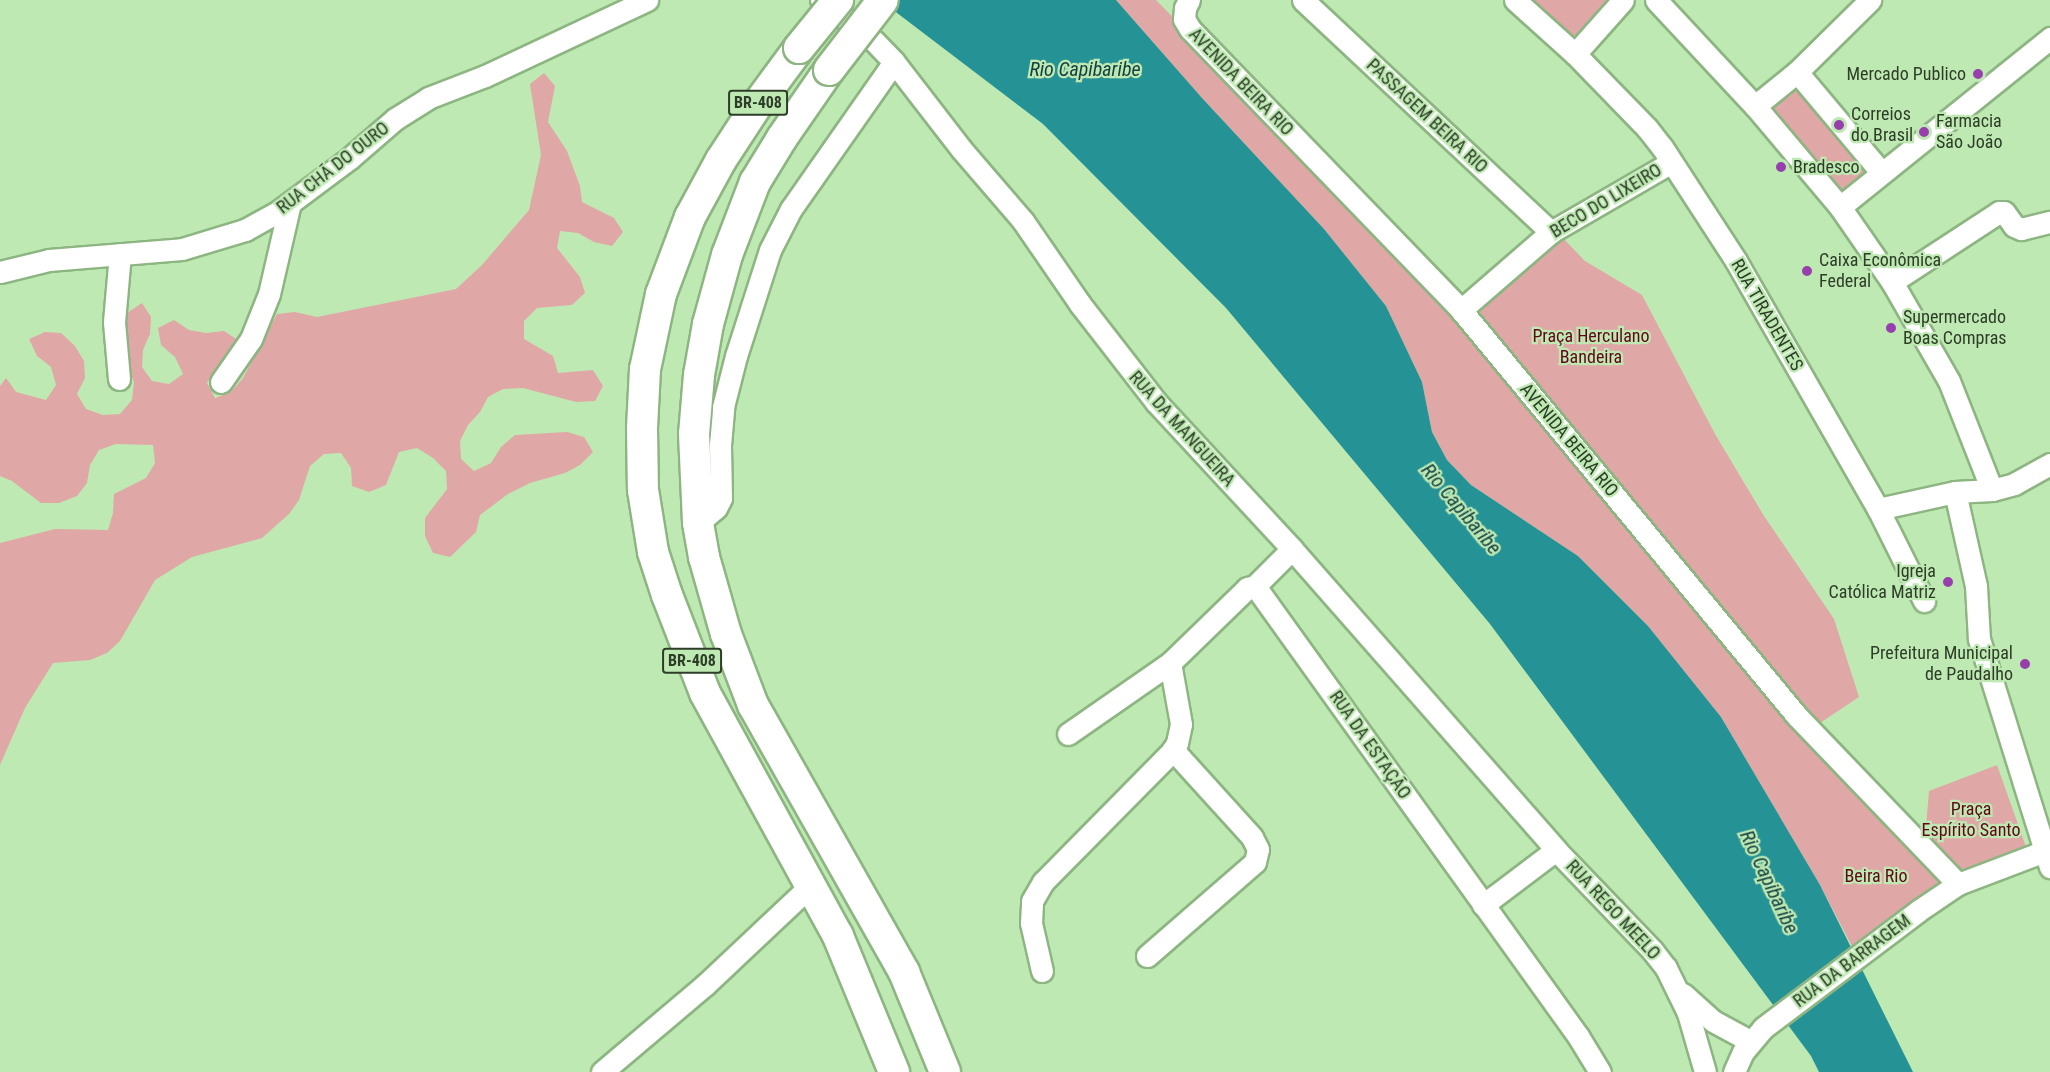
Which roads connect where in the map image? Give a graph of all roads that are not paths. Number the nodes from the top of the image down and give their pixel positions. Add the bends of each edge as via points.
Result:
1 (647, 0) edge
2 (821, 0) edge
3 (838, 0) edge
4 (884, 0) edge
5 (1188, 0) edge
6 (1303, 0) edge
7 (1515, 0) edge
8 (1623, 0) edge
9 (1656, 0) edge
10 (1870, 0) edge
11 (604, 8) edge
12 (2050, 38) edge
13 (1575, 54) junction
14 (894, 62) junction
15 (1797, 72) junction
16 (1755, 106) junction
17 (1670, 163) junction
18 (1881, 171) junction
19 (290, 203) junction
20 (1840, 207) junction
21 (2050, 222) edge
22 (1551, 232) junction
23 (120, 254) junction
24 (0, 272) edge
25 (1892, 282) junction
26 (1461, 310) junction
27 (119, 379) dead end
28 (221, 382) dead end
29 (2050, 464) edge
30 (1992, 490) junction
31 (1955, 492) junction
32 (1878, 509) junction
33 (698, 523) junction
34 (1292, 549) junction
35 (1255, 586) junction
36 (1924, 601) dead end
37 (1170, 663) junction
38 (1068, 734) dead end
39 (1173, 750) junction
40 (2043, 824) edge
41 (1556, 850) junction
42 (2048, 859) edge
43 (1958, 884) junction
44 (812, 885) junction
45 (1483, 905) junction
46 (1147, 956) dead end
47 (1041, 972) dead end
48 (1677, 987) junction
49 (1757, 1035) junction
50 (602, 1072) edge
51 (894, 1072) edge
52 (945, 1072) edge
53 (1600, 1072) edge
54 (1706, 1072) edge
55 (1734, 1072) edge

1 - 11 street, RUA CHÃ DO OURO
2 - 14 street, RUA DA MANGUEIRA via 874,41
3 - 44 highway, BR-408, bridge via 757,105 690,217 661,294 645,369 642,429 644,490 653,552 667,595 705,693
4 - 33 highway, BR-408, bridge via 782,138 755,182 727,255 699,375 694,434
5 - 26 street, AVENIDA BEIRA RIO via 1184,19 1190,29
6 - 22 street, PASSAGEM BEIRA RIO
7 - 13 street, RUA TIRADENTES
8 - 13 street
9 - 16 street
10 - 15 street
11 - 19 street, RUA CHÃ DO OURO via 485,76 428,98
12 - 18 street
13 - 17 street, RUA TIRADENTES via 1647,129
14 - 33 street via 791,209 770,250 723,407 721,498 716,508
14 - 34 street, RUA DA MANGUEIRA via 1023,221 1126,366
15 - 16 street
15 - 18 street
16 - 20 street
17 - 22 street, BECO DO LIXEIRO
17 - 32 street, RUA TIRADENTES via 1737,261
18 - 20 street
19 - 23 street, RUA CHÃ DO OURO via 245,230 213,242
19 - 28 street via 269,294 251,339
20 - 25 street
21 - 25 street via 2020,229 2004,212 1999,212
22 - 26 street, BECO DO LIXEIRO
23 - 24 street, RUA CHÃ DO OURO via 49,260
23 - 27 street via 114,322
25 - 30 street via 1949,381
26 - 43 street, AVENIDA BEIRA RIO via 1796,715
29 - 30 street via 2014,484
30 - 31 street
31 - 32 street
31 - 40 street via 1976,586 1979,639
32 - 36 street, RUA TIRADENTES
33 - 52 highway, BR-408 via 726,634 753,705 904,972
34 - 35 street
34 - 41 street, RUA DA MANGUEIRA
35 - 37 street via 1246,588
35 - 45 street, RUA DA ESTAÇÃO
37 - 38 street
37 - 39 street via 1182,724
39 - 46 street via 1252,837 1258,849 1254,862
39 - 47 street via 1043,882 1032,901 1030,923
40 - 42 street
41 - 45 street
41 - 48 street, RUA REGO MEELO via 1652,950
42 - 43 street, RUA DA BARRAGEM
43 - 49 street, RUA DA BARRAGEM via 1857,956
44 - 50 street via 705,985
44 - 51 highway, BR-408 via 859,982
45 - 53 street, RUA DA ESTAÇÃO
48 - 49 street via 1713,1022
48 - 54 street, RUA REGO MEELO
49 - 55 street, RUA DA BARRAGEM

